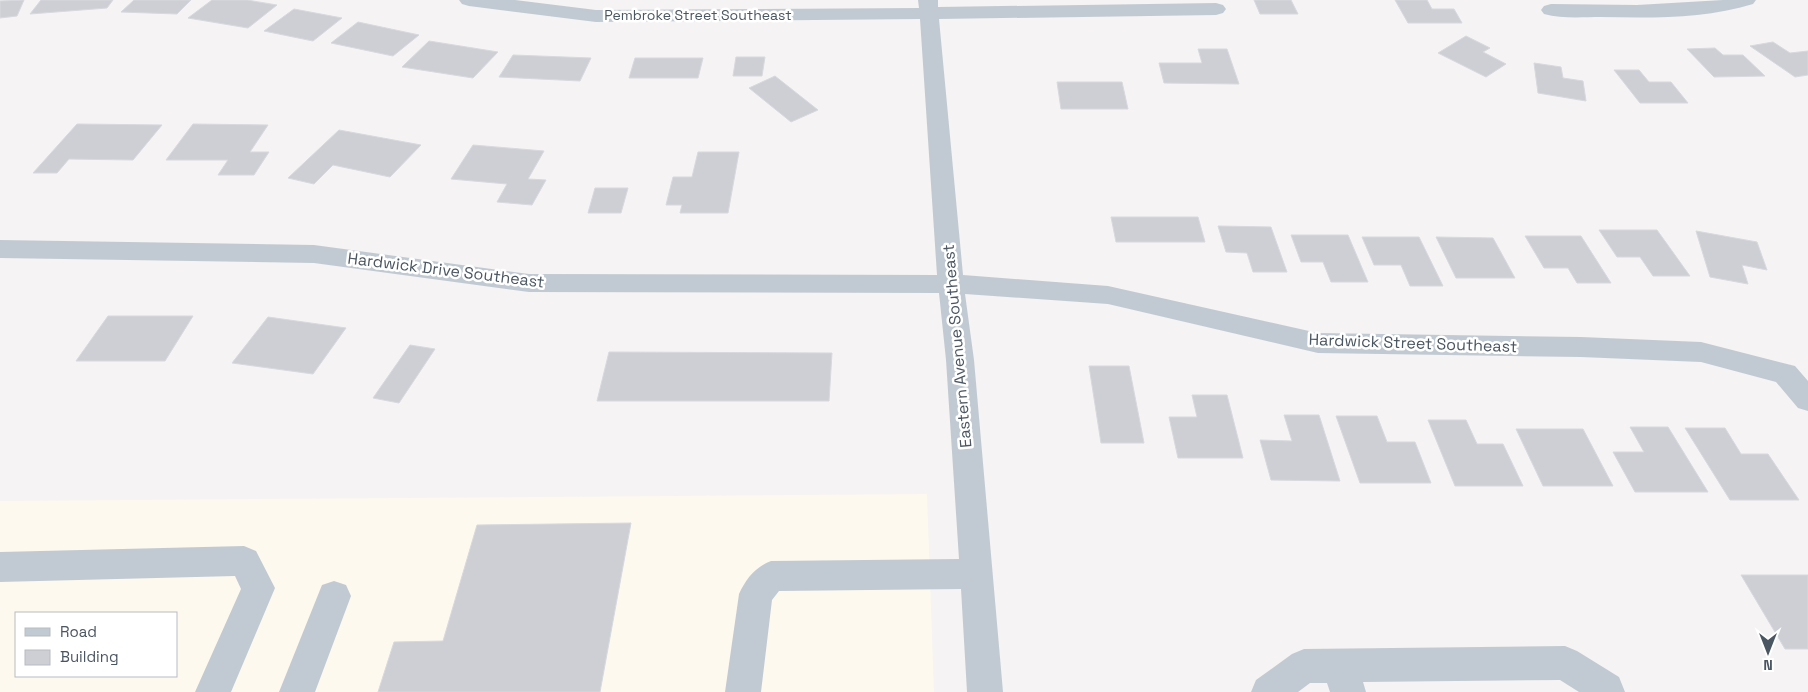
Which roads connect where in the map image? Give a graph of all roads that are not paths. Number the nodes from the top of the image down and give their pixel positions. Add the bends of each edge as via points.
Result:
1 (468, 0) edge
2 (1746, 0) edge
3 (929, 7) edge
4 (1216, 9) dead end
5 (1552, 10) dead end
6 (0, 249) edge
7 (951, 284) junction
8 (1808, 400) edge
9 (0, 567) edge
10 (976, 574) junction
11 (334, 596) dead end
12 (1344, 679) edge
13 (213, 692) edge
14 (297, 692) edge
15 (744, 692) edge
16 (985, 692) edge
17 (1269, 692) edge
18 (1607, 692) edge

1 - 3 street, Pembroke Street Southeast via 596,16
2 - 5 street via 1698,9
3 - 4 street, Pembroke Street Southeast
3 - 7 street, Eastern Avenue Southeast
6 - 7 street, Hardwick Drive Southeast via 314,254 529,283
7 - 8 street, Hardwick Street Southeast via 1108,295 1318,343 1700,352 1785,374
7 - 10 street, Eastern Avenue Southeast
9 - 13 street via 244,561 258,588
10 - 15 street via 771,576 756,594
10 - 16 street, Eastern Avenue Southeast
11 - 14 street
12 - 17 street via 1304,666
12 - 18 street via 1565,663

